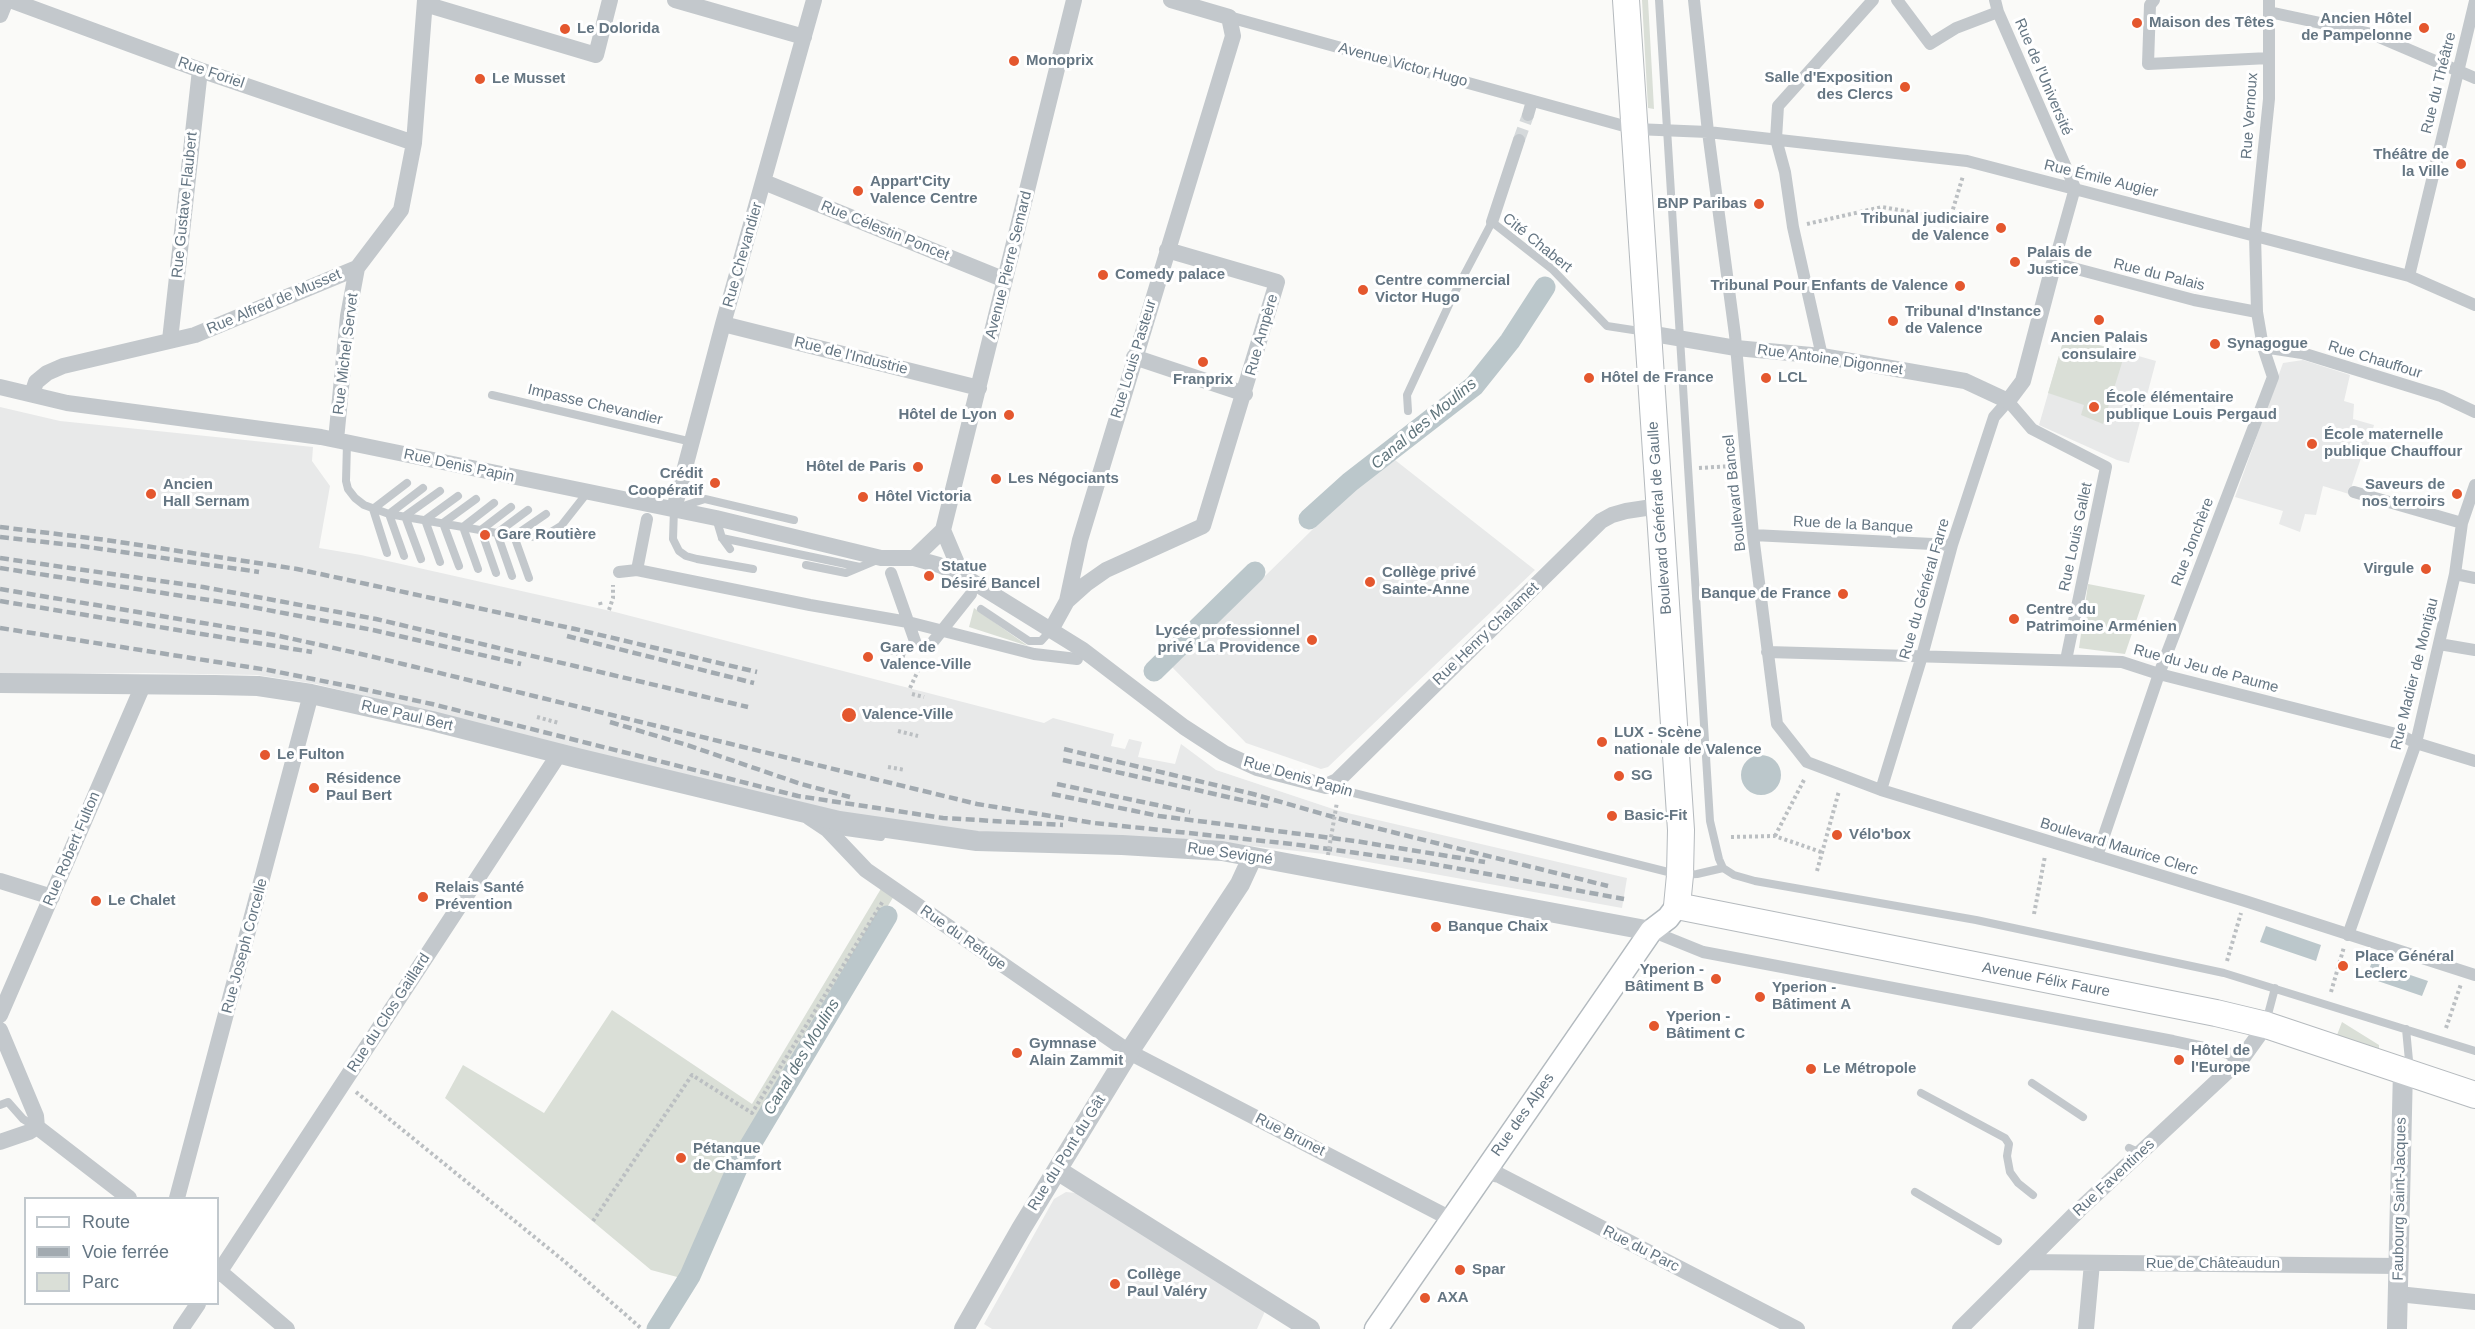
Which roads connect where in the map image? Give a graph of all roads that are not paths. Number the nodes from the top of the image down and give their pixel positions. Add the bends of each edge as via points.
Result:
1 (8, 0) edge
2 (610, 0) edge
3 (814, 0) edge
4 (1074, 0) edge
5 (1171, 0) edge
6 (1626, 0) edge
7 (1659, 0) edge
8 (1694, 0) edge
9 (1874, 0) edge
10 (1897, 0) edge
11 (2154, 0) edge
12 (682, 1) edge
13 (425, 2) edge
14 (2475, 2) edge
15 (1997, 6) edge
16 (2269, 6) edge
17 (0, 15) edge
18 (1229, 17) junction
19 (804, 37) junction
20 (2269, 58) junction
21 (200, 70) junction
22 (2457, 72) junction
23 (2475, 78) edge
24 (1532, 101) junction
25 (1528, 115) tunnel mouth
26 (1635, 129) junction
27 (1667, 130) junction
28 (1708, 132) junction
29 (1776, 139) junction
30 (1519, 140) tunnel mouth
31 (414, 142) junction
32 (764, 182) junction
33 (2075, 188) junction
34 (1492, 222) junction
35 (2255, 234) junction
36 (1167, 250) junction
37 (2054, 263) junction
38 (357, 268) junction
39 (2409, 276) junction
40 (1005, 280) junction
41 (2475, 305) edge
42 (2257, 312) junction
43 (723, 324) junction
44 (1648, 333) junction
45 (1680, 339) junction
46 (170, 340) junction
47 (2263, 347) junction
48 (1736, 348) junction
49 (1822, 356) junction
50 (1134, 357) junction
51 (2273, 377) joint
52 (0, 387) edge
53 (979, 388) junction
54 (32, 394) junction
55 (1245, 394) junction
56 (492, 395) dead end
57 (2008, 401) junction
58 (1408, 411) dead end
59 (2475, 412) edge
60 (341, 442) junction
61 (692, 442) junction
62 (407, 483) dead end
63 (2475, 485) edge
64 (423, 488) dead end
65 (440, 490) dead end
66 (2354, 492) dead end
67 (587, 493) junction
68 (458, 496) dead end
69 (476, 499) dead end
70 (494, 503) dead end
71 (1659, 506) junction
72 (511, 507) dead end
73 (373, 509) junction
74 (528, 510) dead end
75 (675, 510) junction
76 (389, 514) junction
77 (546, 514) dead end
78 (405, 516) junction
79 (716, 518) junction
80 (647, 519) dead end
81 (424, 520) junction
82 (794, 520) dead end
83 (443, 523) junction
84 (2462, 523) junction
85 (463, 527) junction
86 (481, 530) junction
87 (943, 530) junction
88 (497, 533) junction
89 (1753, 535) junction
90 (514, 536) junction
91 (722, 537) junction
92 (1952, 545) junction
93 (730, 549) dead end
94 (387, 553) dead end
95 (404, 556) dead end
96 (881, 558) junction
97 (914, 558) junction
98 (421, 559) dead end
99 (440, 562) dead end
100 (806, 565) dead end
101 (459, 566) dead end
102 (860, 567) junction
103 (753, 569) dead end
104 (478, 570) dead end
105 (637, 570) junction
106 (496, 573) dead end
107 (616, 573) road end
108 (891, 573) dead end
109 (2455, 574) junction
110 (962, 575) junction
111 (512, 576) dead end
112 (529, 578) dead end
113 (2475, 578) edge
114 (971, 594) dead end
115 (1067, 601) junction
116 (981, 609) dead end
117 (908, 622) junction
118 (942, 630) junction
119 (1048, 632) junction
120 (2439, 644) junction
121 (2475, 650) edge
122 (1767, 652) junction
123 (1922, 656) junction
124 (1077, 659) dead end
125 (2066, 660) junction
126 (2159, 674) junction
127 (144, 683) junction
128 (1, 685) edge
129 (311, 694) junction
130 (2416, 743) junction
131 (568, 756) junction
132 (2475, 761) edge
133 (1326, 786) junction
134 (1881, 790) junction
135 (805, 814) junction
136 (828, 829) junction
137 (2097, 856) junction
138 (1252, 858) junction
139 (1724, 868) junction
140 (1680, 874) junction
141 (0, 881) edge
142 (52, 897) junction
143 (1677, 906) junction
144 (1651, 931) junction
145 (2348, 935) junction
146 (2470, 974) edge
147 (2275, 988) junction
148 (0, 1015) edge
149 (2265, 1025) junction
150 (2406, 1029) junction
151 (0, 1030) edge
152 (2475, 1051) edge
153 (1129, 1053) junction
154 (2239, 1060) junction
155 (2406, 1070) junction
156 (2032, 1083) dead end
157 (1921, 1092) dead end
158 (2475, 1095) edge
159 (0, 1105) edge
160 (2084, 1117) dead end
161 (37, 1127) junction
162 (0, 1142) edge
163 (1057, 1170) junction
164 (1484, 1172) junction
165 (1915, 1191) dead end
166 (2033, 1195) dead end
167 (128, 1197) edge
168 (178, 1197) edge
169 (1451, 1219) junction
170 (1998, 1241) dead end
171 (2024, 1258) junction
172 (2092, 1263) junction
173 (2398, 1266) junction
174 (219, 1270) edge
175 (219, 1273) edge
176 (2402, 1295) junction
177 (2475, 1302) edge
178 (197, 1305) edge
179 (181, 1329) edge
180 (287, 1329) edge
181 (964, 1329) edge
182 (1310, 1329) edge
183 (1376, 1329) edge
184 (1797, 1329) edge
185 (1960, 1329) edge
186 (2086, 1329) edge
187 (2397, 1329) edge
188 (2406, 1329) edge

1 - 17 street
1 - 21 street, Rue Foriel
2 - 13 street via 596,55
3 - 19 street, Rue Chevandier
4 - 40 street, Avenue Pierre Semard
5 - 18 street, Avenue Victor Hugo
6 - 26 main road, Boulevard Général de Gaulle
7 - 27 lane
8 - 28 street, Boulevard Bancel
9 - 29 street via 1778,106
10 - 15 street via 1930,44
11 - 20 street via 2150,5 2148,64
12 - 19 street
13 - 31 street, Rue Alfred de Musset
14 - 22 street, Rue du Théâtre
15 - 33 street, Rue de l'Université
16 - 20 street, Rue Vernoux
16 - 22 street via 2372,34
18 - 24 street, Avenue Victor Hugo
18 - 36 street, Rue Louis Pasteur via 1233,36 1230,48
19 - 32 street, Rue Chevandier
20 - 35 street, Rue Vernoux via 2269,99
21 - 31 street, Rue Foriel
21 - 46 street, Rue Gustave Flaubert
22 - 23 street
22 - 39 street, Rue du Théâtre
24 - 25 street
24 - 26 street, Avenue Victor Hugo
26 - 27 street, Avenue Victor Hugo
26 - 44 main road, Boulevard Général de Gaulle
27 - 28 street, Rue Émile Augier
27 - 45 lane
28 - 29 street, Rue Émile Augier
28 - 48 street, Boulevard Bancel
29 - 33 street, Rue Émile Augier via 1968,161
29 - 49 street
30 - 34 street
31 - 38 street, Rue Alfred de Musset via 401,210
32 - 40 street, Rue Célestin Poncet
32 - 43 street, Rue Chevandier
33 - 35 street, Rue Émile Augier
33 - 37 street
34 - 44 lane, Cité Chabert via 1552,269 1606,326
34 - 58 lane, Cité Chabert via 1407,395
35 - 39 street, Rue Émile Augier
35 - 42 street, Rue Vernoux
36 - 50 street, Rue Louis Pasteur
36 - 55 street, Rue Ampère via 1277,282
37 - 42 street, Rue du Palais via 2194,300
37 - 57 street via 2023,381
38 - 46 street, Rue Alfred de Musset via 206,331
38 - 60 street, Rue Michel Servet via 348,316
39 - 41 street, Rue Émile Augier
40 - 53 street, Avenue Pierre Semard
42 - 47 street, Rue Vernoux
43 - 53 street, Rue de l'Industrie
43 - 61 street, Rue Chevandier
44 - 45 street, Rue Antoine Digonnet
44 - 71 main road, Boulevard Général de Gaulle
45 - 48 street, Rue Antoine Digonnet
45 - 139 lane via 1710,821
46 - 54 street, Rue Alfred de Musset via 63,366 36,382
47 - 51 street, Rue Vernoux
47 - 59 street, Rue Chauffour via 2302,353 2431,392
48 - 49 street, Rue Antoine Digonnet
48 - 89 street, Boulevard Bancel
49 - 57 street, Rue Antoine Digonnet via 1965,381
50 - 55 street
50 - 115 street, Rue Louis Pasteur via 1080,540
51 - 126 street, Rue Jonchère
52 - 54 street, Rue Denis Papin
53 - 87 street, Avenue Pierre Semard
54 - 60 street, Rue Denis Papin via 67,403
55 - 115 street via 1203,526 1106,570
56 - 61 lane, Impasse Chevandier
57 - 92 street, Rue du Général Farre via 1994,417
57 - 125 street, Rue Louis Gallet via 2032,429 2106,467
60 - 67 street, Rue Denis Papin
60 - 73 lane via 348,489
61 - 75 street, Rue Chevandier
62 - 73 lane
63 - 84 street, Rue Madier de Montjau
64 - 76 lane
65 - 78 lane
66 - 84 street
67 - 75 street, Rue Denis Papin
67 - 90 lane via 569,518 548,534
68 - 81 lane
69 - 83 lane
70 - 85 lane
71 - 133 street, Rue Henry Chalamet via 1626,511 1601,521 1337,781
71 - 140 main road, Boulevard Général de Gaulle via 1681,830
72 - 86 lane
73 - 76 lane
73 - 94 lane
74 - 88 lane
75 - 79 street, Rue Denis Papin
75 - 82 lane via 705,499
75 - 103 lane via 673,539 679,551 697,559
76 - 78 lane
76 - 95 lane
77 - 90 lane
78 - 81 lane
78 - 98 lane
79 - 91 lane
79 - 96 street, Rue Denis Papin
80 - 105 street
81 - 83 lane
81 - 99 lane
83 - 85 lane
83 - 101 lane
84 - 109 street, Rue Madier de Montjau
85 - 86 lane
85 - 104 lane
86 - 88 lane
86 - 106 lane
87 - 97 street
87 - 110 street
88 - 90 lane
88 - 111 lane
89 - 92 street, Rue de la Banque
89 - 122 street, Boulevard Bancel
90 - 112 lane
91 - 93 lane
91 - 102 lane
92 - 123 street, Rue du Général Farre
96 - 97 street, Rue Denis Papin
96 - 102 lane
97 - 110 street, Rue Denis Papin
100 - 102 lane via 846,573
105 - 107 street
105 - 117 street
108 - 117 street
109 - 113 street
109 - 120 street, Rue Madier de Montjau
110 - 119 street, Rue Denis Papin
114 - 118 street
115 - 119 street, Rue Louis Pasteur
116 - 119 lane via 1029,640 1041,641
117 - 118 street
117 - 118 street via 922,646
118 - 124 street via 1034,654
119 - 133 street, Rue Denis Papin via 1083,650 1206,743 1257,768
120 - 121 street
120 - 130 street, Rue Madier de Montjau
122 - 123 street, Rue du Jeu de Paume
122 - 134 street, Boulevard Bancel via 1777,724 1807,762
123 - 125 street, Rue du Jeu de Paume
123 - 134 street, Rue du Général Farre
125 - 126 street, Rue du Jeu de Paume via 2122,662
126 - 130 street, Rue du Jeu de Paume via 2400,735
126 - 137 street, Rue Jonchère
127 - 128 street, Rue Paul Bert
127 - 129 street, Rue Paul Bert via 258,686
127 - 142 street, Rue Robert Fulton
129 - 131 street, Rue Paul Bert
129 - 168 street, Rue Joseph Corcelle
130 - 132 street, Rue du Jeu de Paume
130 - 145 street, Rue Madier de Montjau
131 - 135 street, Rue Paul Bert
131 - 136 lane
131 - 174 street, Rue du Clos Gaillard
133 - 140 lane, Rue Denis Papin
134 - 137 street, Boulevard Maurice Clerc
135 - 136 street, Rue du Refuge
135 - 138 street, Rue Sevigné via 955,839 1192,848
136 - 138 lane via 978,849 1234,862
136 - 153 street, Rue du Refuge via 866,870
137 - 145 street, Boulevard Maurice Clerc
138 - 144 street, Rue Sevigné
138 - 153 street, Rue du Pont du Gât via 1240,884
139 - 140 lane, Rue Denis Papin
139 - 147 lane via 1755,880 2078,940
140 - 143 main road, Boulevard Général de Gaulle
141 - 142 street
142 - 148 street, Rue Robert Fulton
143 - 144 main road, Rue des Alpes
143 - 149 main road, Avenue Félix Faure
144 - 154 street via 1708,953 2173,1041 2228,1053
144 - 164 main road, Rue des Alpes
145 - 146 street, Boulevard Maurice Clerc
147 - 149 lane
147 - 150 lane
149 - 154 street, Rue Faventines
149 - 155 main road, Avenue Félix Faure
150 - 152 lane
150 - 155 lane
151 - 161 street
153 - 163 street, Rue du Pont du Gât
153 - 169 street, Rue Brunet
154 - 171 street, Rue Faventines via 2134,1150
155 - 158 main road, Avenue Félix Faure
155 - 173 street, Faubourg Saint-Jacques
155 - 176 lane
156 - 160 lane
157 - 166 lane via 2005,1138 2010,1172
159 - 161 lane via 8,1102 23,1119
161 - 162 street
161 - 167 street
163 - 181 street, Rue du Pont du Gât
163 - 182 street
164 - 169 main road, Rue des Alpes
164 - 184 street, Rue du Parc via 1498,1175
165 - 170 lane
169 - 183 main road, Rue des Alpes
171 - 172 street, Rue de Châteaudun
171 - 185 street, Rue Faventines
172 - 173 street, Rue de Châteaudun
172 - 186 street
173 - 176 street, Faubourg Saint-Jacques
175 - 180 street
176 - 177 street
176 - 187 street, Faubourg Saint-Jacques
176 - 188 lane
178 - 179 street

